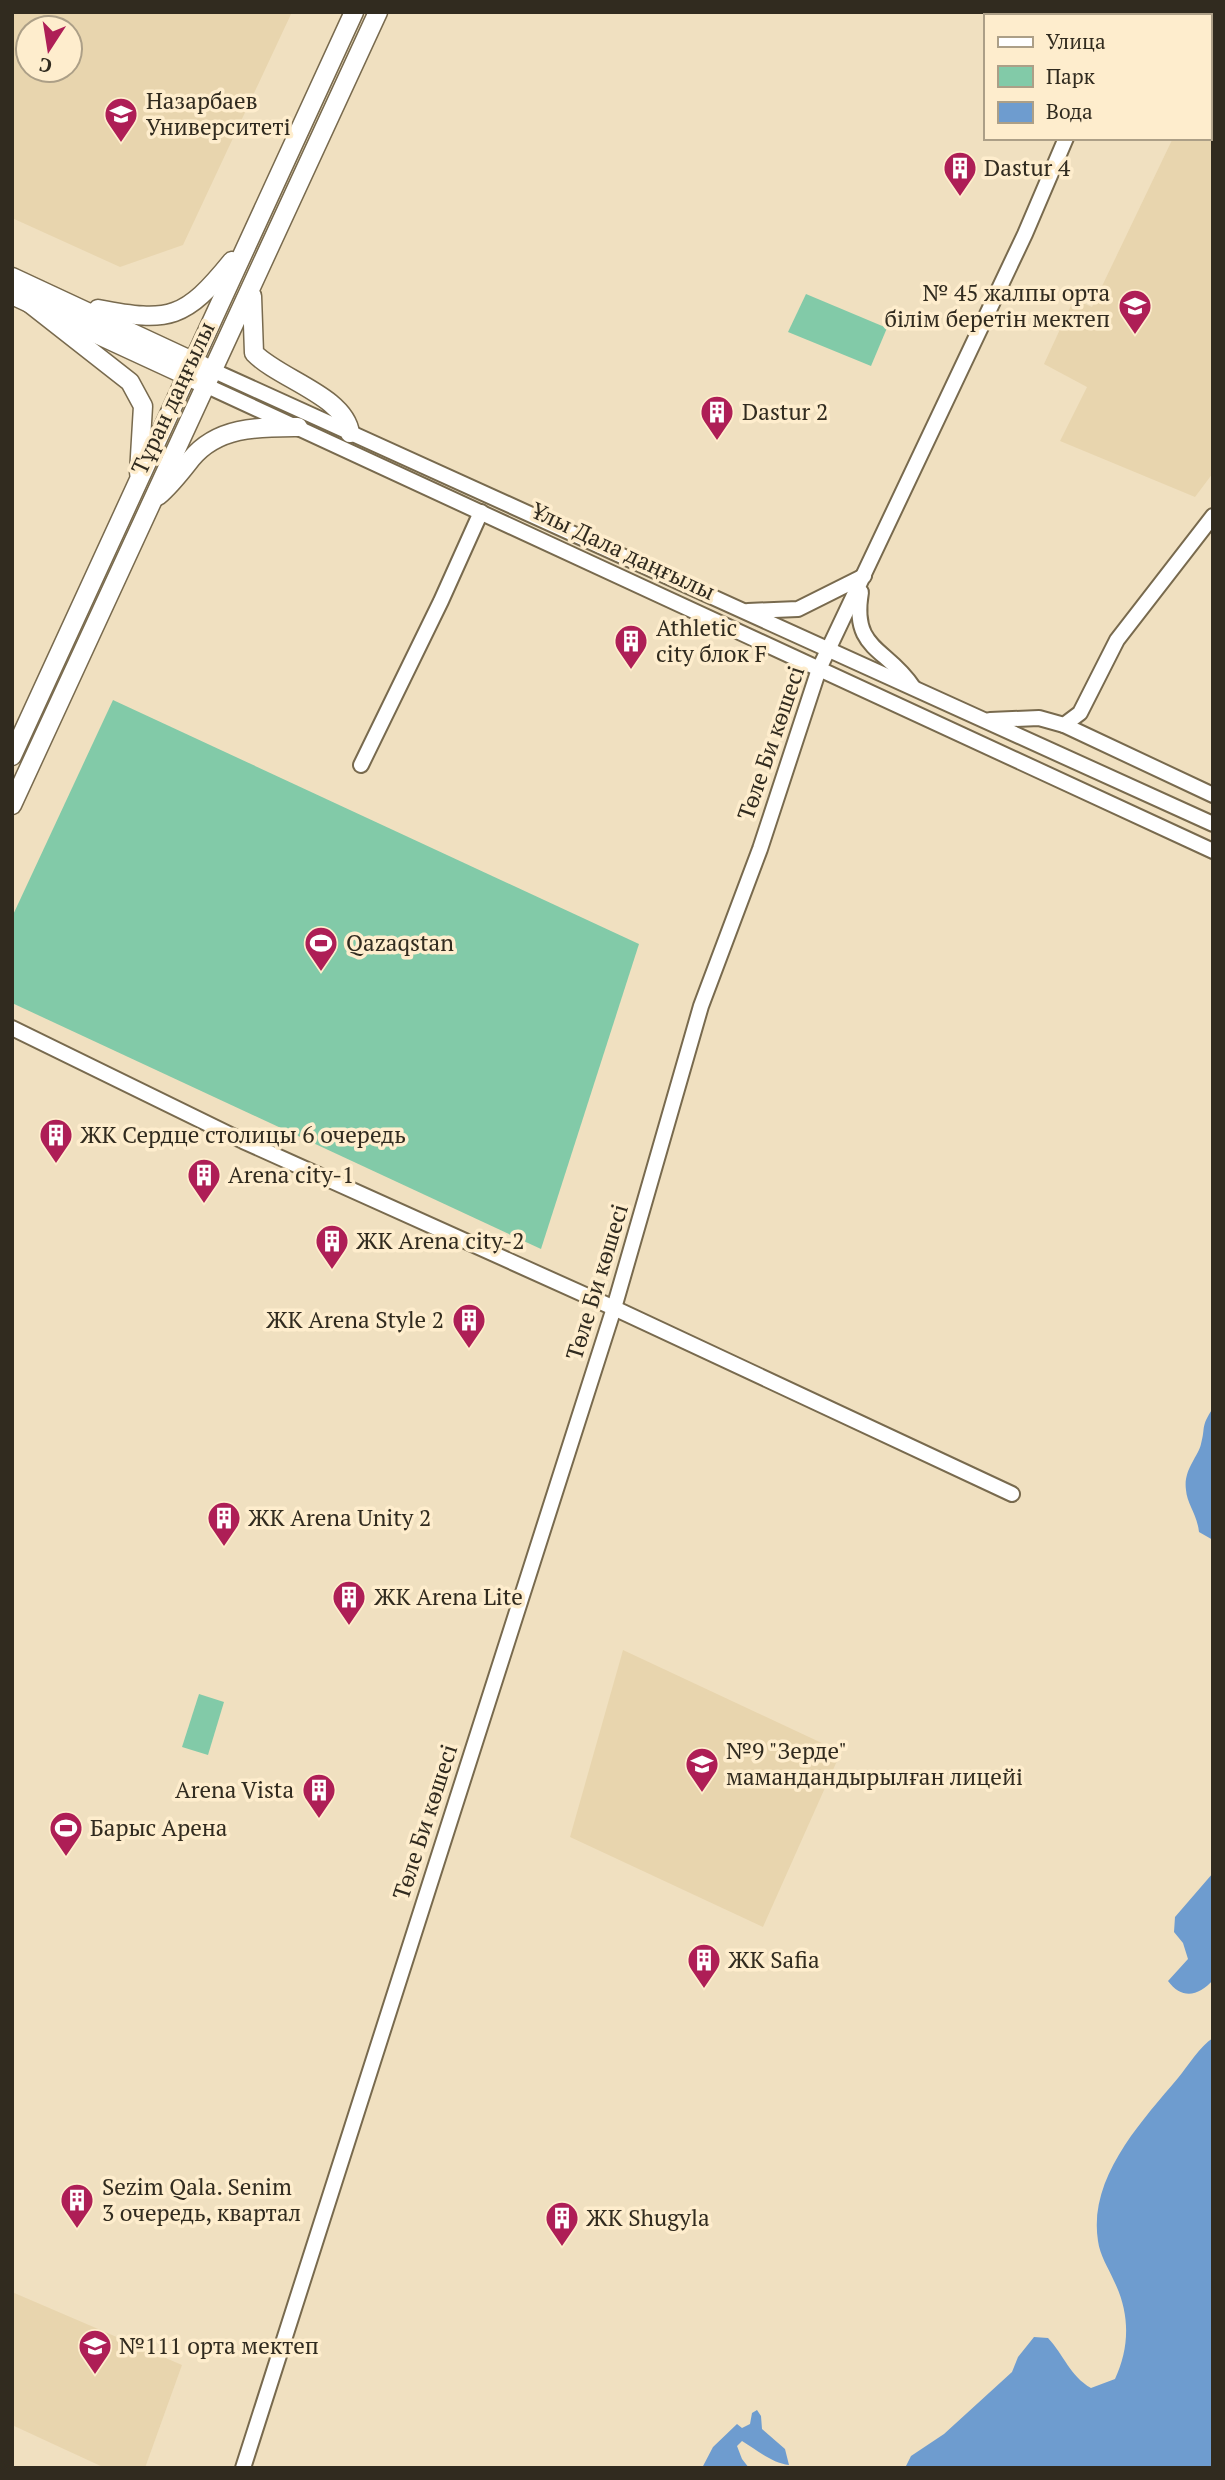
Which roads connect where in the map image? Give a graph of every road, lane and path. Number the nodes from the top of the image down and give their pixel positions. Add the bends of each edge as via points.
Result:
1 (354, 12) edge
2 (378, 12) edge
3 (1065, 140) edge
4 (250, 239) junction
5 (12, 277) edge
6 (252, 289) junction
7 (20, 299) edge
8 (68, 303) junction
9 (191, 369) junction
10 (209, 377) junction
11 (298, 427) junction
12 (350, 433) junction
13 (138, 483) junction
14 (152, 501) junction
15 (481, 512) junction
16 (1213, 516) edge
17 (864, 576) junction
18 (744, 611) junction
19 (828, 650) junction
20 (819, 669) junction
21 (914, 688) junction
22 (985, 721) junction
23 (1064, 725) junction
24 (12, 756) edge
25 (361, 765) dead end
26 (1210, 792) edge
27 (12, 805) edge
28 (1213, 824) edge
29 (1213, 851) edge
30 (12, 1028) edge
31 (614, 1308) junction
32 (1012, 1494) dead end
33 (243, 2468) edge

1 - 4 main road, Тұран даңғылы
2 - 6 main road, Тұран даңғылы
3 - 17 street, Төле Би көшесі
4 - 8 main road via 195,304 173,314 144,318
4 - 9 main road, Тұран даңғылы
5 - 8 main road, Ұлы Дала даңғылы
6 - 10 main road, Тұран даңғылы
6 - 12 main road via 254,353 335,406
7 - 9 main road, Ұлы Дала даңғылы
7 - 13 main road via 116,368 137,393 143,405
8 - 9 main road, Ұлы Дала даңғылы
9 - 10 main road, Ұлы Дала даңғылы
9 - 13 main road, Тұран даңғылы
10 - 11 street, Ұлы Дала даңғылы
10 - 12 street, Ұлы Дала даңғылы
10 - 14 main road, Тұран даңғылы
11 - 14 main road via 251,427 220,436 191,458
11 - 15 street, Ұлы Дала даңғылы
12 - 18 street, Ұлы Дала даңғылы
13 - 24 main road, Тұран даңғылы
14 - 27 main road, Тұран даңғылы
15 - 20 street, Ұлы Дала даңғылы
15 - 25 street
16 - 23 street via 1117,640 1080,713
17 - 18 street via 798,608
17 - 19 street, Төле Би көшесі
17 - 21 street via 858,612 861,630 873,649 900,667
18 - 19 street, Ұлы Дала даңғылы
19 - 20 street, Төле Би көшесі
19 - 21 street, Ұлы Дала даңғылы
20 - 29 street, Ұлы Дала даңғылы
20 - 31 street, Төле Би көшесі via 760,849 701,1006
21 - 22 street, Ұлы Дала даңғылы
22 - 23 street via 1039,718
22 - 28 street, Ұлы Дала даңғылы
23 - 26 street
30 - 31 street via 243,1141
31 - 32 street
31 - 33 street, Төле Би көшесі

